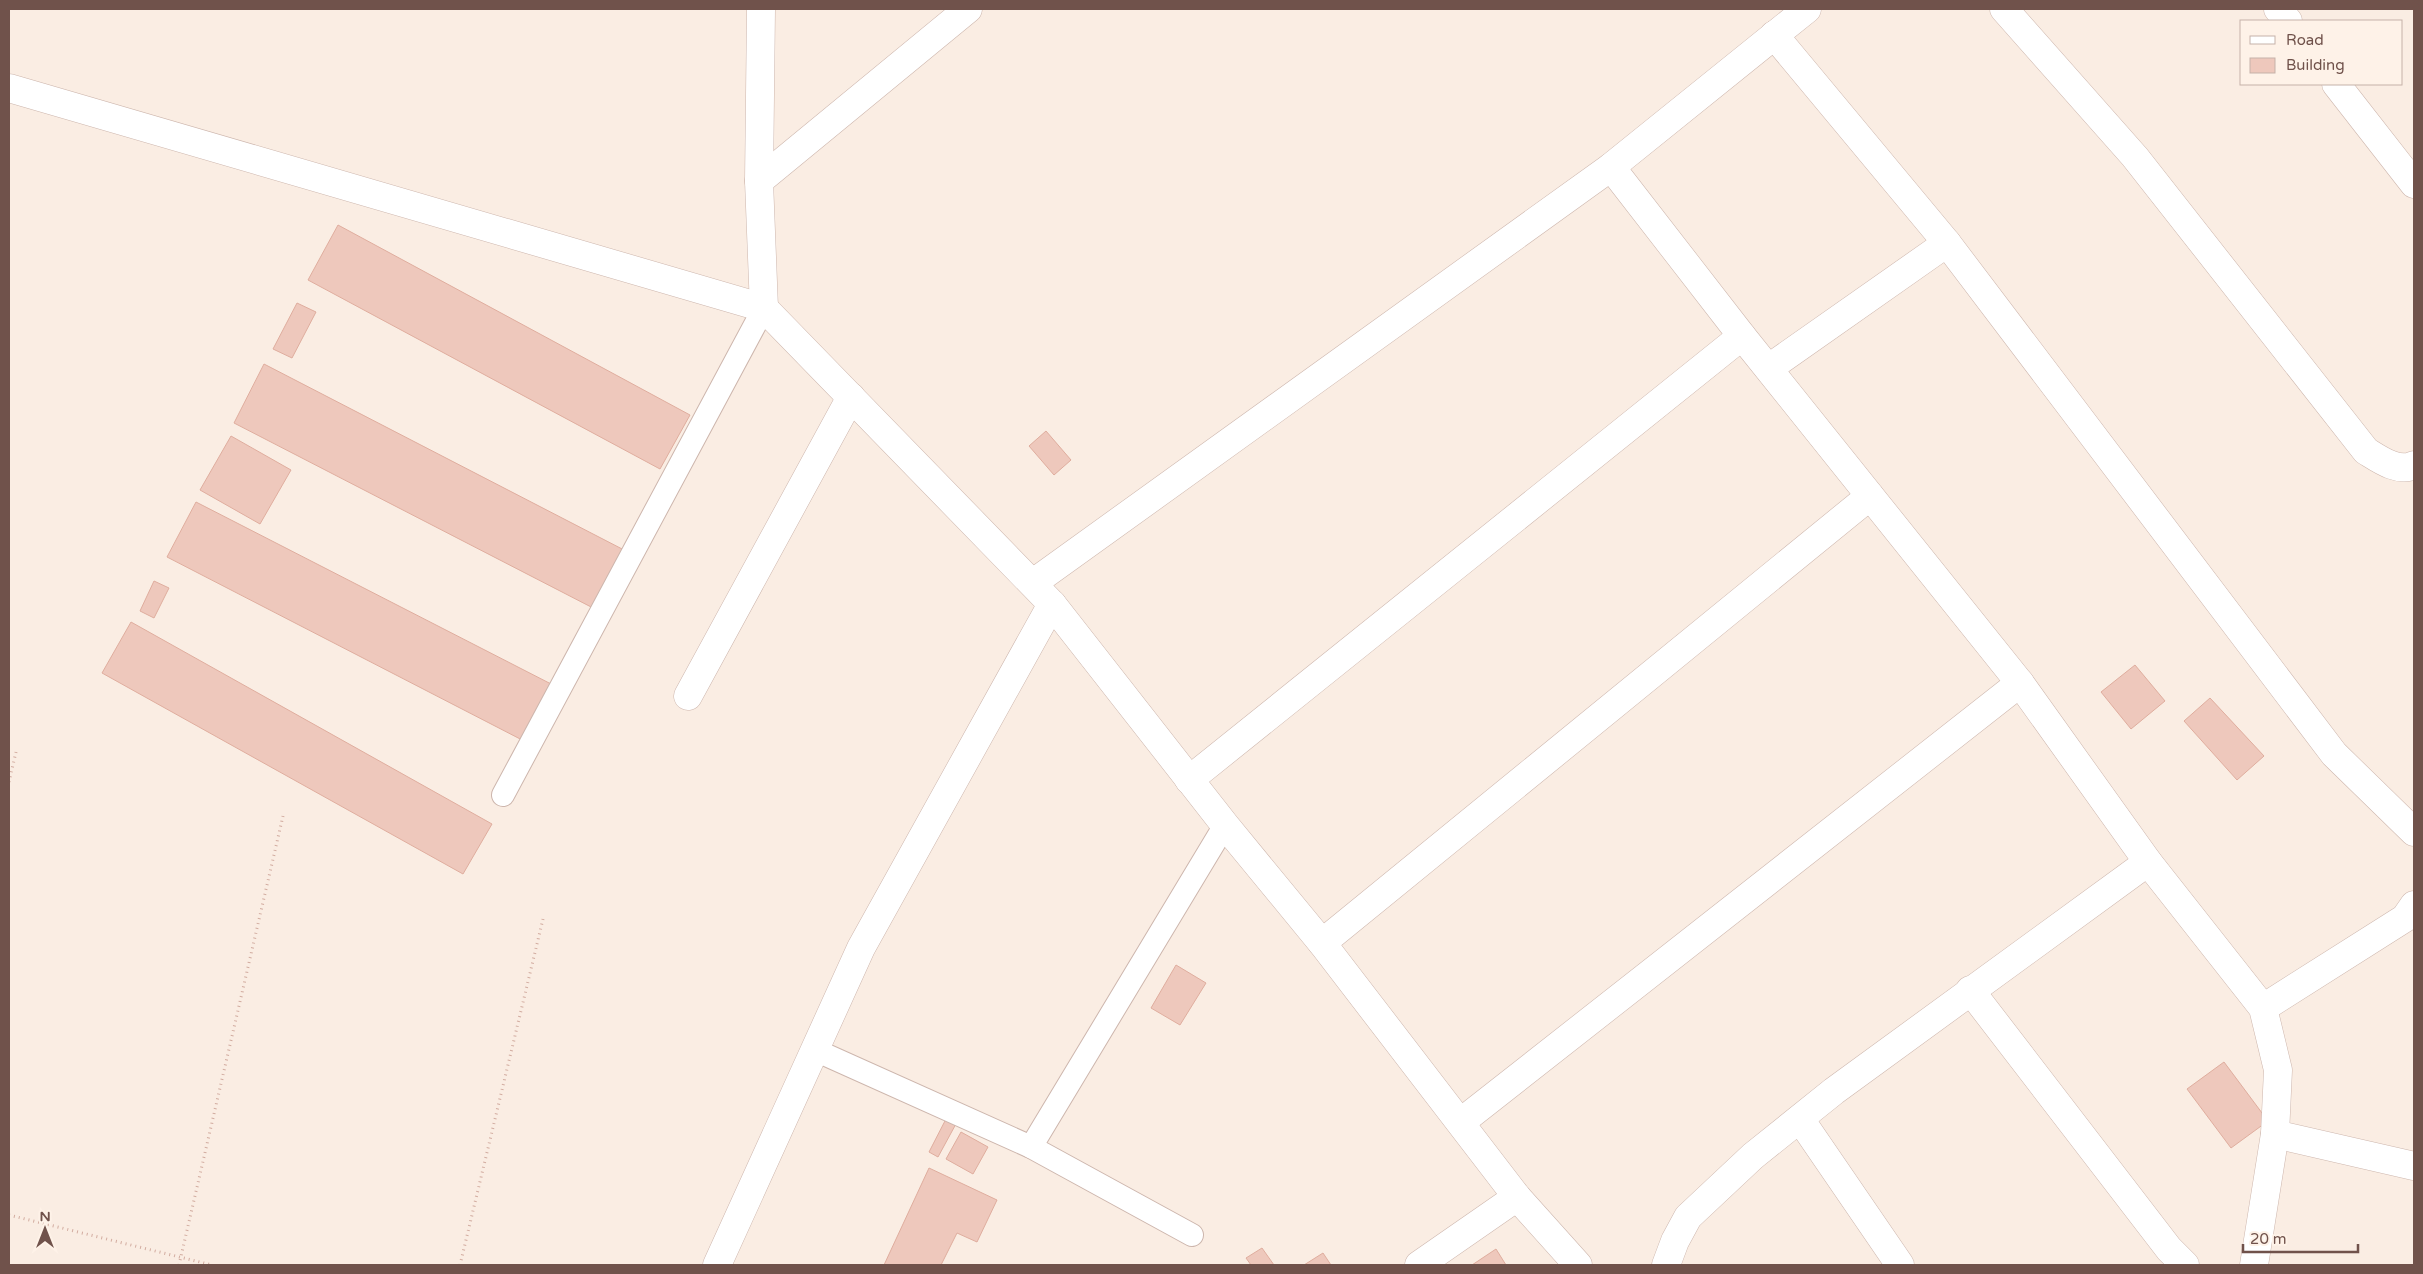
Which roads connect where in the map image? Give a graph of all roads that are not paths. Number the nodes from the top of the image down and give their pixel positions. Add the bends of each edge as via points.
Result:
1 (761, 9) edge
2 (968, 9) edge
3 (1807, 9) edge
4 (2004, 9) edge
5 (2278, 9) edge
6 (2287, 20) edge
7 (1774, 35) junction
8 (2337, 85) edge
9 (9, 88) edge
10 (1611, 167) junction
11 (759, 181) junction
12 (2414, 184) edge
13 (1947, 243) junction
14 (764, 308) junction
15 (1742, 336) junction
16 (1768, 368) junction
17 (851, 397) junction
18 (2414, 465) edge
19 (1870, 496) junction
20 (1033, 583) junction
21 (1052, 604) junction
22 (2020, 683) junction
23 (688, 696) dead end
24 (1189, 780) junction
25 (503, 794) dead end
26 (1225, 825) junction
27 (2414, 832) edge
28 (2148, 862) junction
29 (2414, 906) edge
30 (1322, 942) junction
31 (1970, 990) junction
32 (2263, 1008) junction
33 (815, 1050) junction
34 (1800, 1119) junction
35 (1462, 1122) junction
36 (2275, 1134) junction
37 (1031, 1147) junction
38 (2414, 1166) edge
39 (1517, 1197) junction
40 (1192, 1235) dead end
41 (717, 1265) edge
42 (1418, 1265) edge
43 (1578, 1265) edge
44 (1666, 1265) edge
45 (1900, 1265) edge
46 (2185, 1265) edge
47 (2254, 1265) edge

1 - 11 street
2 - 11 street
3 - 7 street
4 - 18 street via 2135,157 2366,451 2387,464
5 - 6 street
7 - 10 street
7 - 13 street
8 - 12 street
9 - 14 street
10 - 15 street
10 - 20 street
11 - 14 street
13 - 16 street
13 - 27 street via 2334,754
14 - 17 street
14 - 25 lane
15 - 16 street
15 - 24 street
16 - 19 street
17 - 20 street
17 - 23 street
19 - 22 street
19 - 30 street
20 - 21 street
21 - 24 street
21 - 33 street via 861,948
22 - 28 street
22 - 35 street
24 - 26 street
26 - 30 street
26 - 37 lane
28 - 31 street
28 - 32 street
29 - 32 street via 2405,918
30 - 35 street
31 - 34 street
31 - 46 street via 2169,1249
32 - 36 street via 2278,1070
33 - 37 lane
33 - 41 street
34 - 44 street via 1753,1156 1688,1217 1674,1240
34 - 45 street
35 - 39 street
36 - 38 street
36 - 47 street
37 - 40 lane
39 - 42 street
39 - 43 street

